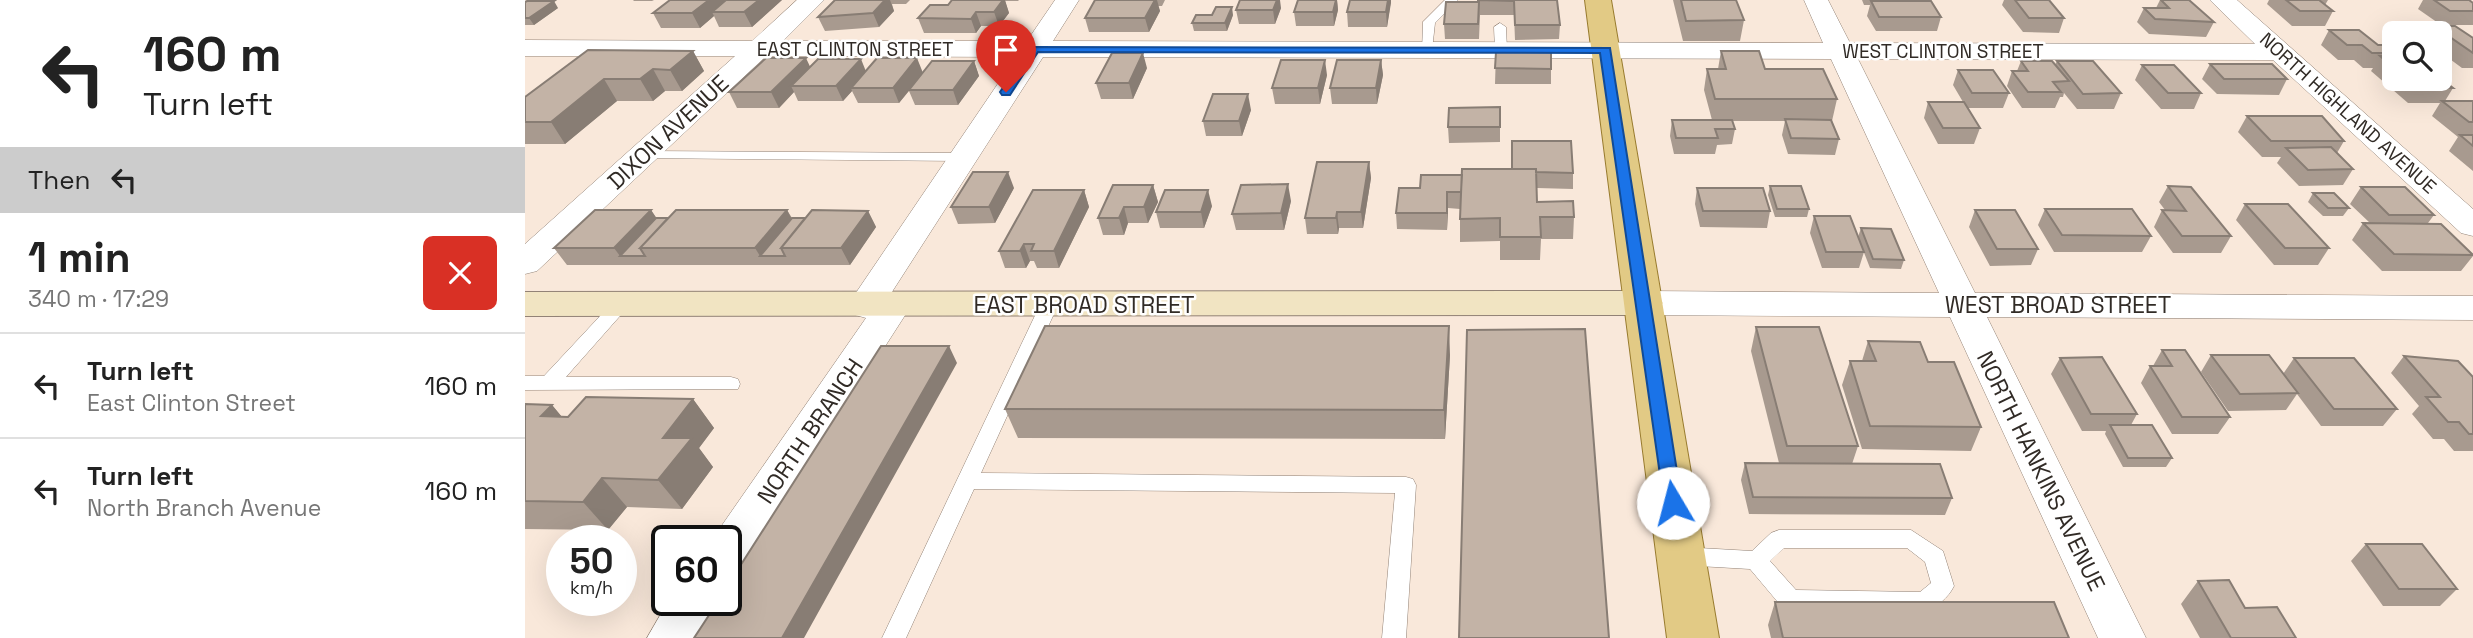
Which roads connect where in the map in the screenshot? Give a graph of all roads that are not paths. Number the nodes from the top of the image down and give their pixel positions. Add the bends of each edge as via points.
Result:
1 (811, 0) edge
2 (1067, 0) edge
3 (1452, 0) edge
4 (1598, 0) edge
5 (1816, 0) edge
6 (2222, 0) edge
7 (525, 48) edge
8 (758, 49) junction
9 (1035, 49) junction
10 (1426, 50) junction
11 (1606, 50) junction
12 (1840, 51) junction
13 (2280, 52) junction
14 (643, 155) junction
15 (962, 157) junction
16 (2473, 226) edge
17 (525, 263) edge
18 (1644, 303) junction
19 (525, 304) edge
20 (621, 304) junction
21 (1961, 304) junction
22 (1049, 305) junction
23 (879, 306) junction
24 (2473, 308) edge
25 (551, 381) junction
26 (525, 383) edge
27 (731, 384) dead end
28 (967, 481) junction
29 (742, 530) edge
30 (1681, 556) junction
31 (1756, 560) junction
32 (685, 616) edge
33 (671, 638) edge
34 (894, 638) edge
35 (1394, 638) edge
36 (1693, 638) edge
37 (2122, 638) edge

1 - 8 street, DIXON AVENUE
2 - 9 street, NORTH BRANCH
3 - 10 lane via 1429,22
4 - 11 main road
5 - 12 street, NORTH HANKINS AVENUE
6 - 13 street, NORTH HIGHLAND AVENUE
7 - 8 street, EAST CLINTON STREET
8 - 9 street, EAST CLINTON STREET
8 - 14 street, DIXON AVENUE
9 - 10 street, EAST CLINTON STREET
9 - 15 street, NORTH BRANCH
10 - 11 street, EAST CLINTON STREET via 1500,39
11 - 12 street, WEST CLINTON STREET
11 - 18 main road
12 - 13 street, WEST CLINTON STREET
12 - 21 street, NORTH HANKINS AVENUE
13 - 16 street, NORTH HIGHLAND AVENUE
14 - 15 lane
14 - 17 street, DIXON AVENUE
15 - 23 street, NORTH BRANCH
18 - 21 street, WEST BROAD STREET
18 - 22 street, EAST BROAD STREET
18 - 30 main road
19 - 20 street, EAST BROAD STREET
20 - 23 street, EAST BROAD STREET
20 - 25 lane
21 - 24 street, WEST BROAD STREET
21 - 37 street, NORTH HANKINS AVENUE
22 - 23 street, EAST BROAD STREET
22 - 28 lane
23 - 29 street, NORTH BRANCH
25 - 26 lane
25 - 27 lane
28 - 34 lane
28 - 35 lane via 1406,485
30 - 31 lane
30 - 36 main road
31 - 31 lane via 1790,600 1924,602 1943,586 1935,557 1911,539 1779,539
32 - 33 street

